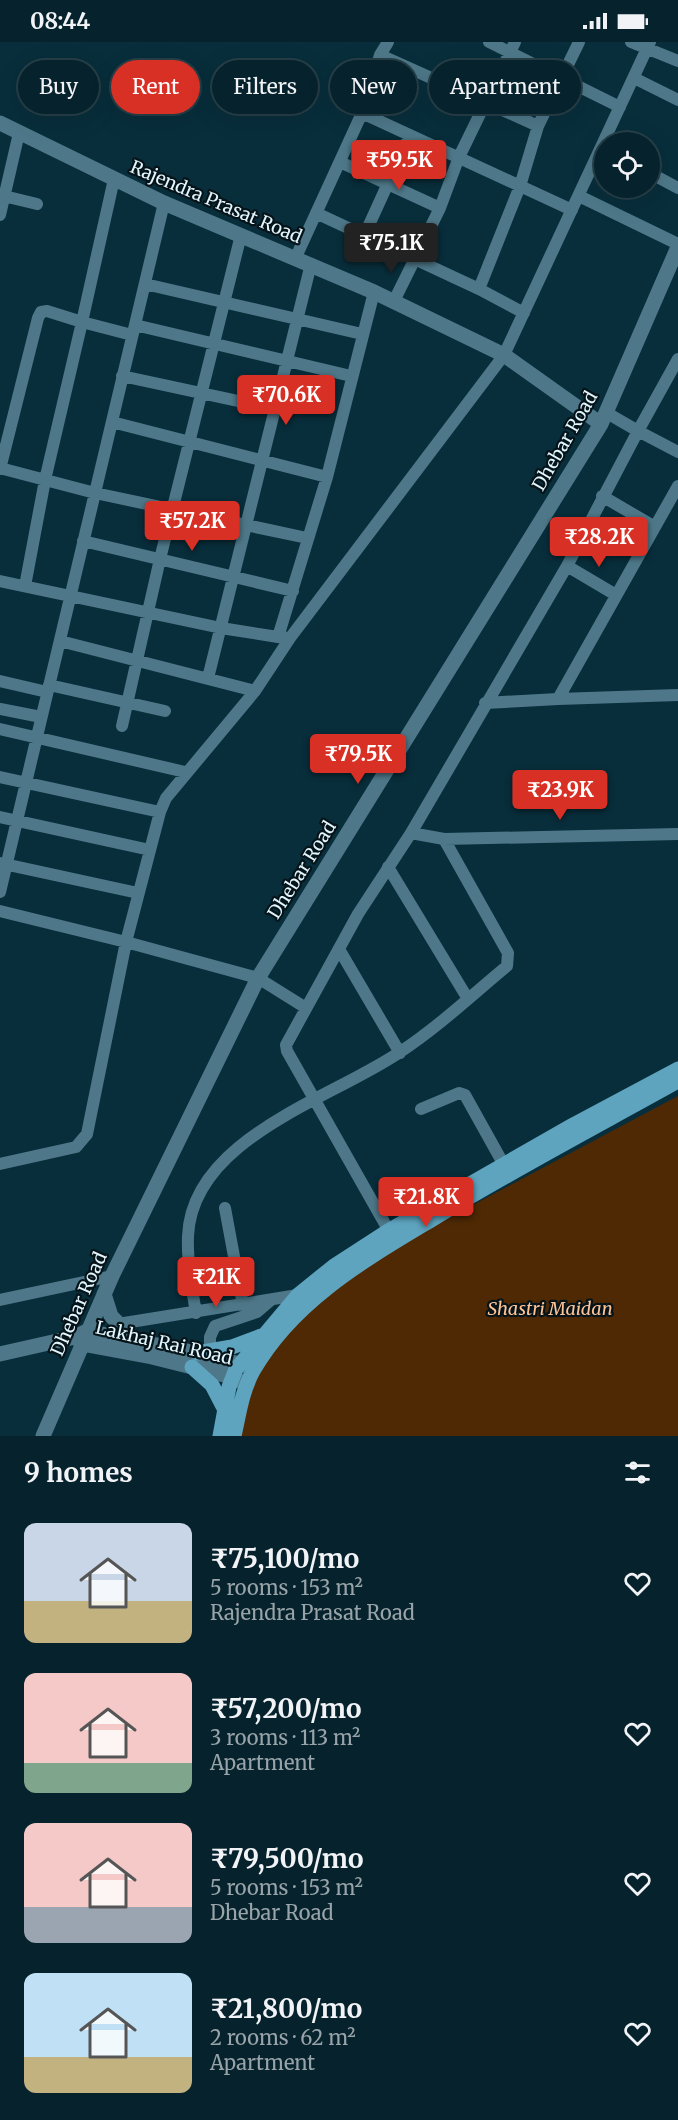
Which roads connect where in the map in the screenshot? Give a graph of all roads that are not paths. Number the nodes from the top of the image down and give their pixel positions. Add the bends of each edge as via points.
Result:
1 (388, 42) edge
2 (489, 42) edge
3 (579, 42) edge
4 (632, 42) edge
5 (649, 46) edge
6 (512, 47) edge
7 (380, 55) junction
8 (378, 60) edge
9 (533, 60) edge
10 (570, 60) edge
11 (678, 62) edge
12 (429, 77) edge
13 (634, 78) junction
14 (581, 88) edge
15 (678, 100) edge
16 (620, 107) junction
17 (362, 114) edge
18 (364, 114) edge
19 (481, 114) edge
20 (512, 114) edge
21 (544, 114) edge
22 (0, 123) edge
23 (538, 126) junction
24 (610, 132) edge
25 (19, 133) junction
26 (410, 135) junction
27 (459, 157) junction
28 (340, 162) junction
29 (594, 167) edge
30 (660, 178) edge
31 (114, 179) junction
32 (386, 184) junction
33 (520, 186) junction
34 (678, 188) edge
35 (2, 196) edge
36 (579, 196) junction
37 (164, 203) junction
38 (37, 204) dead end
39 (440, 208) junction
40 (572, 210) junction
41 (316, 213) junction
42 (0, 215) edge
43 (241, 235) junction
44 (364, 236) junction
45 (678, 245) edge
46 (296, 257) junction
47 (415, 260) junction
48 (311, 264) junction
49 (145, 284) junction
50 (478, 289) junction
51 (374, 292) junction
52 (224, 300) junction
53 (394, 301) junction
54 (524, 313) junction
55 (297, 318) junction
56 (82, 322) junction
57 (133, 330) junction
58 (362, 334) junction
59 (214, 343) junction
60 (504, 355) junction
61 (678, 359) edge
62 (286, 362) junction
63 (122, 376) junction
64 (351, 376) junction
65 (202, 391) junction
66 (275, 409) junction
67 (604, 419) junction
68 (112, 422) junction
69 (638, 430) junction
70 (189, 442) junction
71 (678, 452) edge
72 (262, 460) junction
73 (0, 469) edge
74 (327, 477) junction
75 (45, 480) junction
76 (678, 486) edge
77 (95, 493) junction
78 (602, 496) junction
79 (172, 509) junction
80 (246, 526) junction
81 (655, 528) junction
82 (307, 538) junction
83 (83, 541) junction
84 (159, 559) junction
85 (567, 566) junction
86 (232, 578) junction
87 (0, 581) edge
88 (25, 586) junction
89 (293, 591) junction
90 (616, 595) junction
91 (72, 597) junction
92 (148, 611) junction
93 (221, 628) junction
94 (284, 638) junction
95 (60, 641) junction
96 (138, 661) junction
97 (208, 678) junction
98 (0, 681) edge
99 (48, 689) junction
100 (255, 691) junction
101 (678, 695) edge
102 (558, 699) junction
103 (128, 703) junction
104 (485, 703) junction
105 (0, 709) edge
106 (165, 711) dead end
107 (41, 717) junction
108 (122, 726) dead end
109 (0, 729) edge
110 (37, 737) junction
111 (185, 772) junction
112 (0, 777) edge
113 (26, 783) junction
114 (160, 812) junction
115 (0, 817) edge
116 (17, 821) junction
117 (411, 833) junction
118 (678, 834) edge
119 (444, 839) junction
120 (150, 850) junction
121 (3, 863) edge
122 (388, 867) junction
123 (0, 891) edge
124 (138, 893) junction
125 (0, 911) edge
126 (126, 942) junction
127 (339, 949) junction
128 (258, 978) junction
129 (468, 999) junction
130 (306, 1008) junction
131 (400, 1053) junction
132 (678, 1069) edge
133 (678, 1081) edge
134 (314, 1100) junction
135 (421, 1109) dead end
136 (0, 1164) edge
137 (504, 1165) junction
138 (225, 1208) dead end
139 (392, 1236) junction
140 (112, 1276) junction
141 (104, 1294) junction
142 (298, 1294) junction
143 (272, 1299) junction
144 (0, 1300) edge
145 (243, 1305) junction
146 (196, 1313) junction
147 (118, 1324) junction
148 (262, 1336) junction
149 (82, 1337) junction
150 (136, 1341) junction
151 (0, 1354) edge
152 (200, 1357) junction
153 (247, 1366) junction
154 (239, 1381) junction
155 (225, 1410) junction
156 (43, 1436) edge
157 (220, 1436) edge
158 (234, 1436) edge

1 - 7 street
2 - 6 street
3 - 10 street
4 - 5 street
5 - 11 street
5 - 13 street
6 - 9 street
7 - 8 street
7 - 12 street
13 - 15 street
13 - 16 street
14 - 16 street
16 - 24 street
17 - 28 street
18 - 26 street
19 - 27 street
20 - 23 street
21 - 23 street
22 - 25 street, Rajendra Prasat Road
23 - 33 street
25 - 31 street, Rajendra Prasat Road
25 - 35 street
26 - 27 street
26 - 32 street
27 - 33 street
27 - 39 street
28 - 32 street
28 - 41 street
29 - 36 street
30 - 34 street
31 - 37 street, Rajendra Prasat Road
31 - 56 street
32 - 39 street
32 - 44 street
33 - 40 street
33 - 50 street
35 - 38 street
35 - 42 street
36 - 40 street
36 - 45 street
37 - 43 street, Rajendra Prasat Road
37 - 49 street
39 - 47 street
40 - 54 street
41 - 44 street
41 - 46 street
43 - 46 street, Rajendra Prasat Road
43 - 52 street
44 - 47 street
45 - 67 street, Dhebar Road
46 - 48 street, Rajendra Prasat Road
47 - 50 street
47 - 53 street
48 - 51 street, Rajendra Prasat Road
48 - 55 street
49 - 52 street
49 - 57 street
50 - 54 street
51 - 53 street, Rajendra Prasat Road
51 - 58 street
52 - 55 street
52 - 59 street
53 - 60 street, Rajendra Prasat Road
54 - 60 street
55 - 58 street
55 - 62 street
56 - 57 street
56 - 73 street via 41,312
56 - 75 street
57 - 59 street
57 - 63 street
58 - 64 street
59 - 62 street
59 - 65 street
60 - 67 street, Rajendra Prasat Road
60 - 94 street
61 - 69 street
62 - 64 street
62 - 66 street
63 - 65 street
63 - 68 street
64 - 74 street
65 - 66 street
65 - 70 street
66 - 72 street
67 - 69 street
67 - 128 street, Dhebar Road
68 - 70 street
68 - 77 street
69 - 71 street
69 - 78 street
70 - 72 street
70 - 79 street
72 - 74 street
72 - 80 street
73 - 75 street
74 - 82 street
75 - 77 street
75 - 88 street
76 - 81 street
77 - 79 street
77 - 83 street
78 - 81 street
78 - 85 street
79 - 80 street
79 - 84 street
80 - 82 street
80 - 86 street
81 - 90 street
82 - 89 street
83 - 84 street
83 - 91 street
84 - 86 street
84 - 92 street
85 - 90 street
85 - 104 street
86 - 89 street
86 - 93 street
87 - 88 street
88 - 91 street
89 - 94 street
90 - 102 street
91 - 92 street
91 - 95 street
92 - 93 street
92 - 96 street
93 - 94 street
93 - 97 street
94 - 100 street
95 - 96 street
95 - 99 street
96 - 97 street
96 - 103 street
97 - 100 street
98 - 99 street
99 - 103 street
99 - 107 street
100 - 111 street
101 - 102 street
102 - 104 street
103 - 106 street
103 - 108 street
104 - 117 street
105 - 107 street
107 - 110 street
109 - 110 street
110 - 111 street
110 - 113 street
111 - 114 street
112 - 113 street
113 - 114 street
113 - 116 street
114 - 120 street
115 - 116 street
116 - 120 street
116 - 121 street
117 - 119 street
117 - 122 street
118 - 119 street
119 - 129 street via 509,960
120 - 124 street
121 - 123 street
121 - 124 street
122 - 127 street
122 - 129 street
124 - 126 street
125 - 126 street
126 - 128 street
126 - 136 street via 87,1134 76,1147
127 - 130 street
127 - 131 street
128 - 130 street
128 - 140 street, Dhebar Road
129 - 131 street
130 - 134 street via 286,1045
131 - 134 street
132 - 137 main road
133 - 139 main road
134 - 139 street
134 - 146 street via 230,1153 203,1190 192,1214 188,1236
135 - 137 street via 453,1094 465,1095
137 - 139 main road
138 - 145 street
139 - 142 main road via 334,1266
139 - 153 main road via 306,1306
140 - 141 street, Dhebar Road
140 - 144 street
141 - 147 street
141 - 149 street, Dhebar Road
142 - 143 street
142 - 148 main road
143 - 145 street
143 - 152 street via 257,1312 215,1326
145 - 146 street
146 - 147 street
147 - 150 street
148 - 152 main road
148 - 153 main road
149 - 150 street, Lakhaj Rai Road
149 - 151 street, Lakhaj Rai Road
149 - 152 street, Lakhaj Rai Road
149 - 156 street, Dhebar Road
150 - 152 street, Lakhaj Rai Road
152 - 153 street, Lakhaj Rai Road
152 - 154 street, Lakhaj Rai Road
152 - 155 main road
153 - 154 main road
154 - 155 main road
154 - 158 main road
155 - 157 main road

